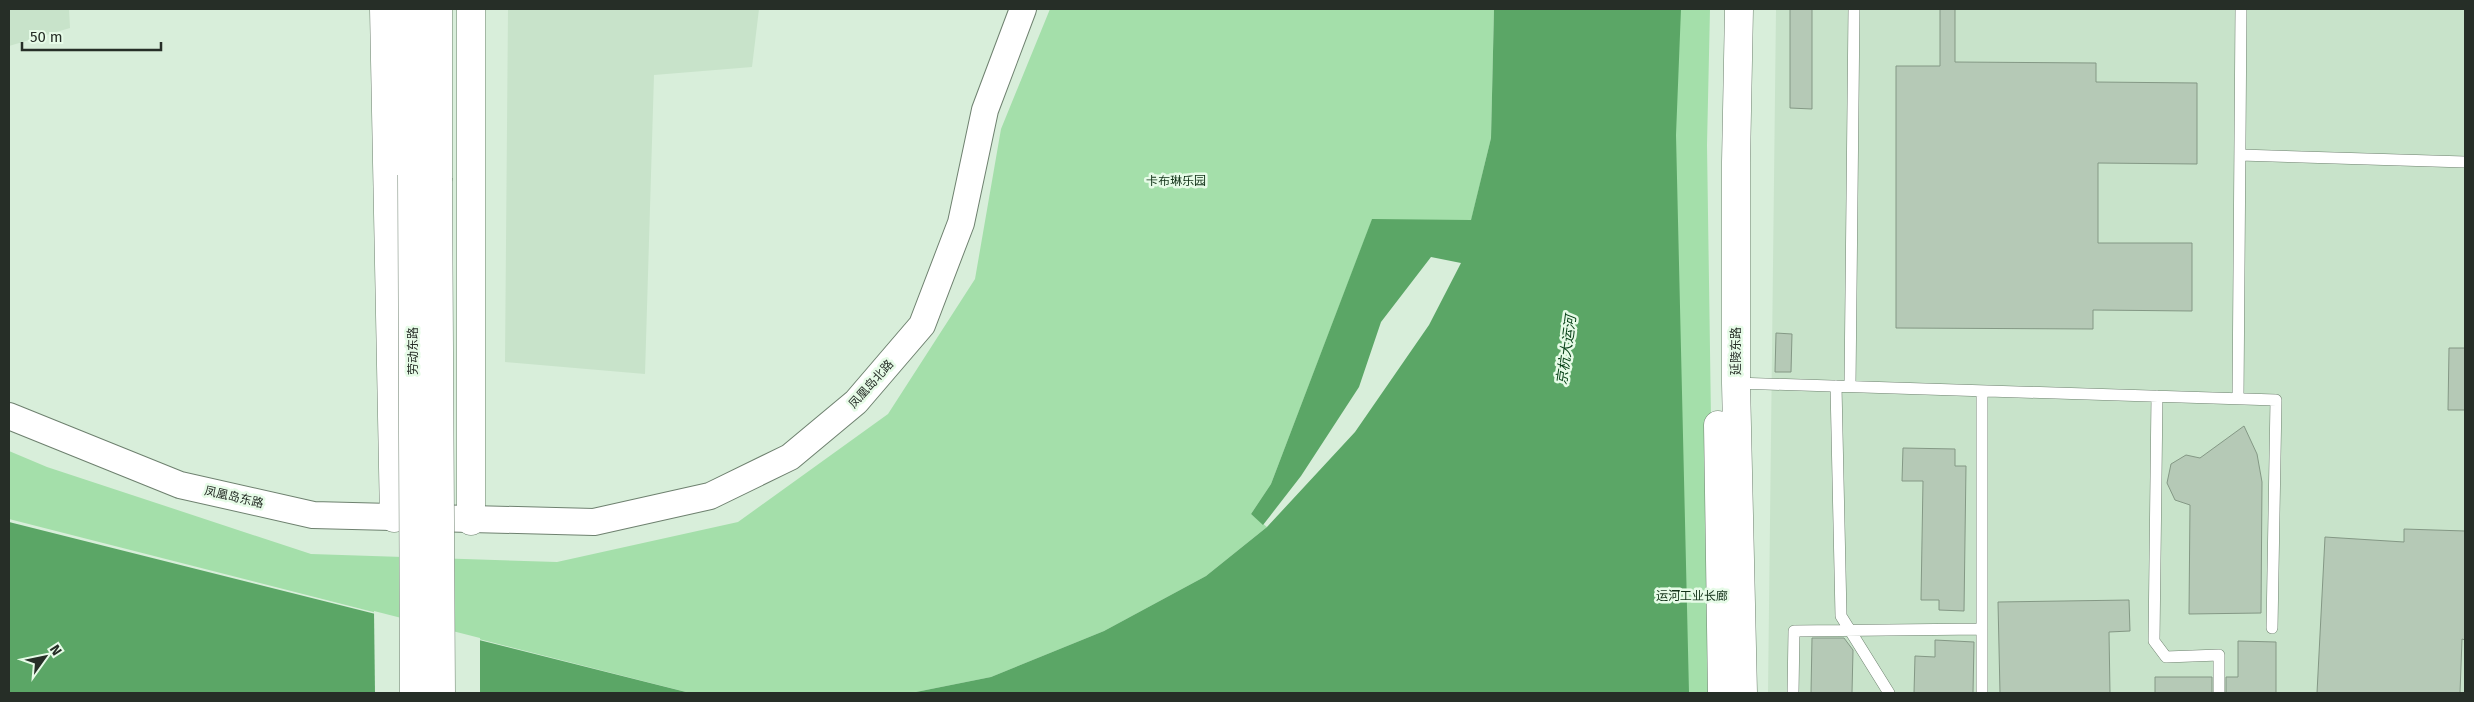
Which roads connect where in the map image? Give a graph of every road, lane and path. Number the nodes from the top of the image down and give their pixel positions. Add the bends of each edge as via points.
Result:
1 (384, 9) edge
2 (410, 9) edge
3 (438, 9) edge
4 (471, 9) edge
5 (1023, 9) edge
6 (1721, 9) edge
7 (1739, 9) edge
8 (1854, 9) edge
9 (2241, 9) edge
10 (2240, 155) junction
11 (2465, 162) edge
12 (425, 176) junction
13 (1736, 383) junction
14 (1836, 386) junction
15 (1850, 386) junction
16 (1982, 391) junction
17 (2157, 396) junction
18 (2238, 399) junction
19 (9, 416) edge
20 (394, 518) junction
21 (471, 521) junction
22 (2272, 628) dead end
23 (1982, 629) junction
24 (1850, 630) junction
25 (414, 693) edge
26 (441, 693) edge
27 (1722, 693) edge
28 (1743, 693) edge
29 (1793, 693) edge
30 (1889, 693) edge
31 (1982, 693) edge
32 (2219, 693) edge

1 - 20 main road
2 - 12 main road, 劳动东路
3 - 12 main road, 劳动东路
4 - 21 main road
5 - 21 street, 凤凰岛北路 via 985,110 961,223 922,325 856,402 790,457 710,496 594,522
6 - 27 main road, 延陵东路 via 1718,381
7 - 13 main road, 延陵东路
8 - 15 lane
9 - 10 lane
10 - 11 lane
10 - 18 lane
12 - 25 main road, 劳动东路, bridge
12 - 26 main road, 劳动东路, bridge
13 - 14 lane
13 - 28 main road, 延陵东路
14 - 15 lane
14 - 24 lane via 1841,616
15 - 16 lane
16 - 17 lane
16 - 23 lane
17 - 18 lane
17 - 32 lane via 2154,642 2166,657 2218,655
18 - 22 lane via 2276,400
19 - 20 street, 凤凰岛东路 via 180,484 313,515
20 - 21 street, 凤凰岛东路
23 - 24 lane
23 - 31 lane
24 - 29 lane via 1794,631
24 - 30 lane

